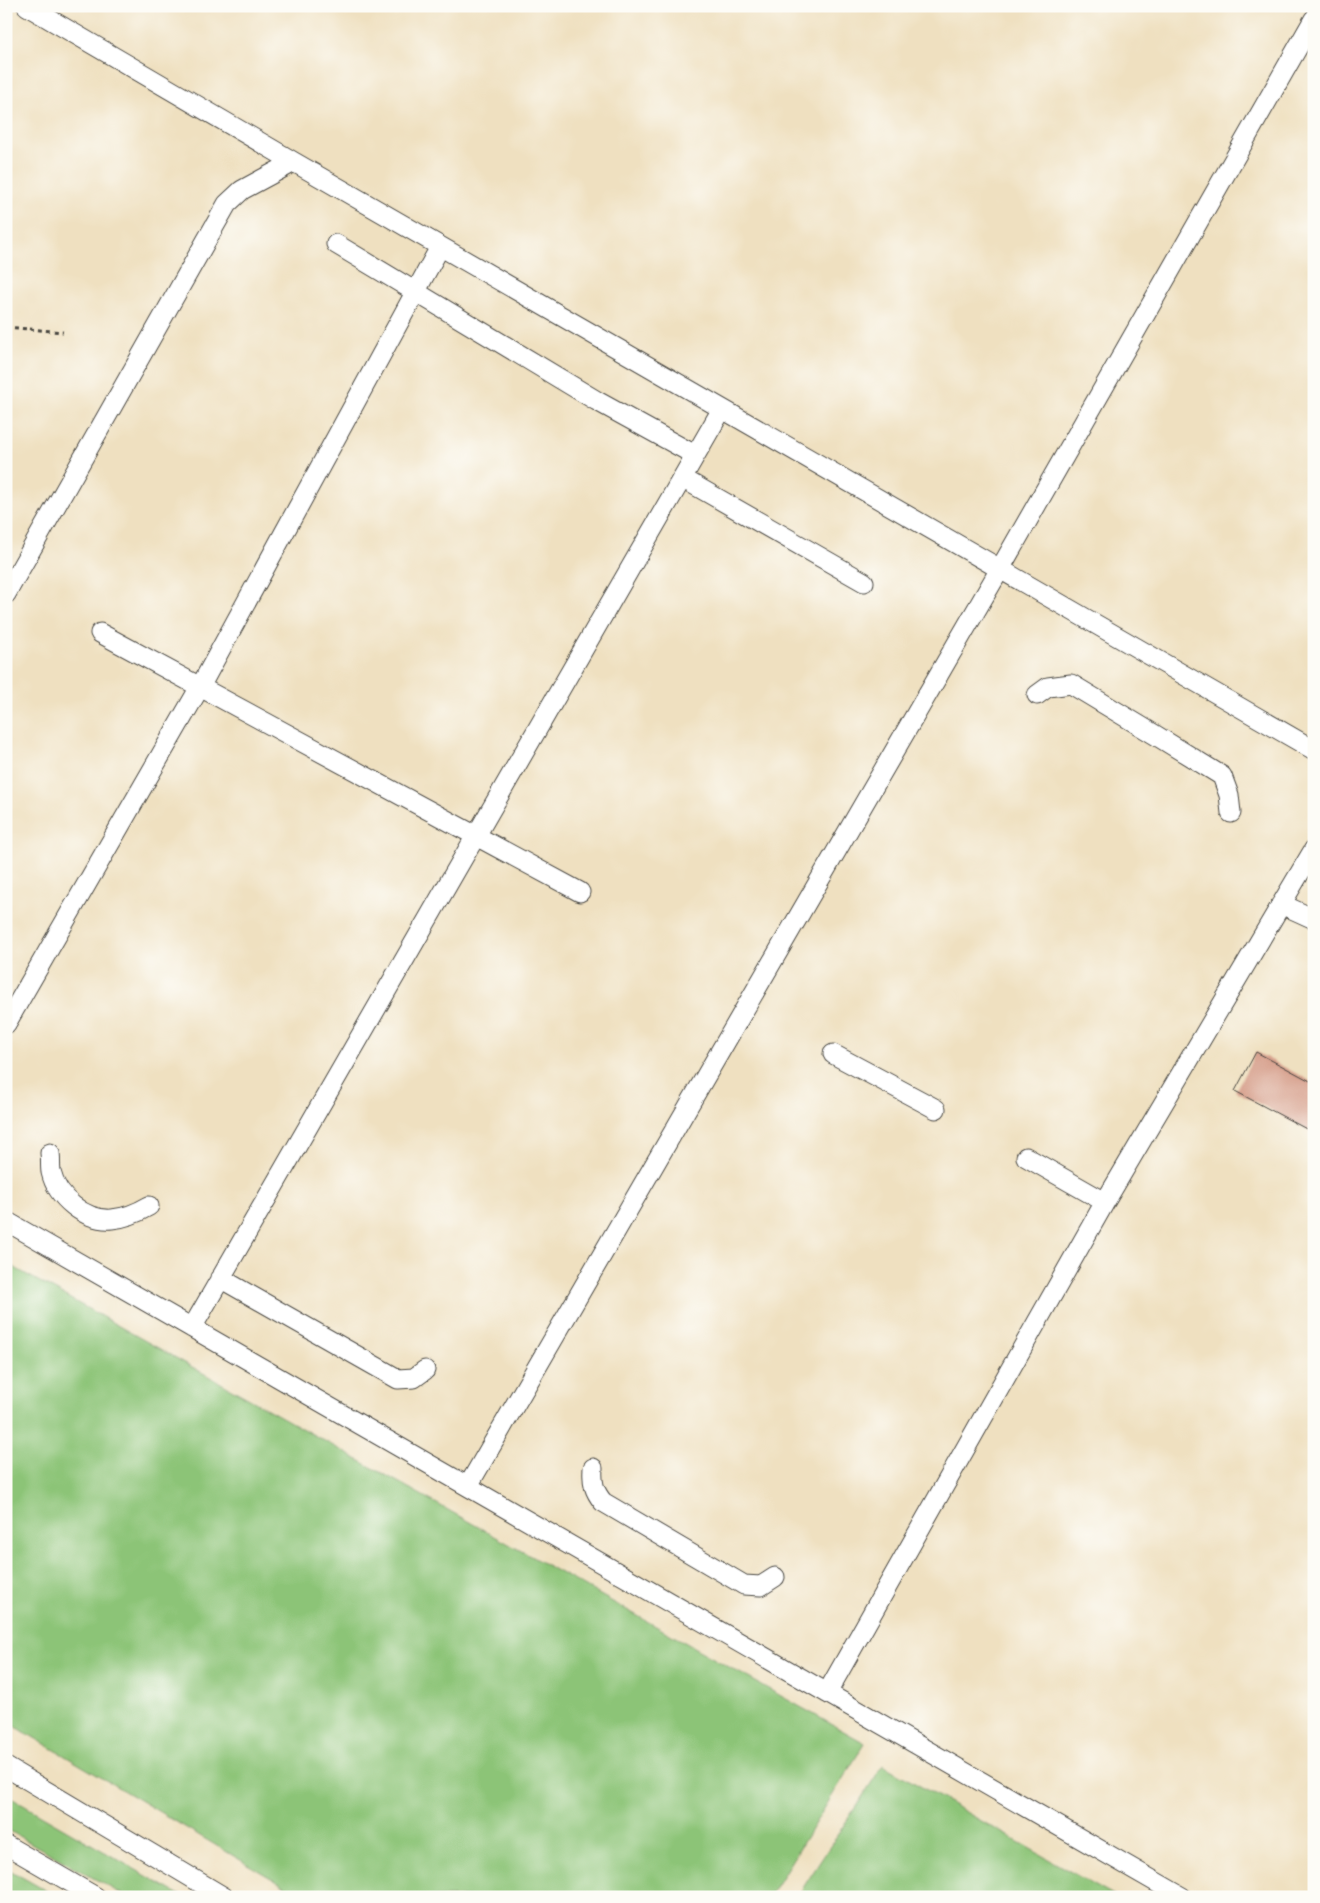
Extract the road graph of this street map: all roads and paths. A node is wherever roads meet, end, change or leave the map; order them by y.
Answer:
1 (27, 6) edge
2 (1314, 19) edge
3 (294, 162) junction
4 (336, 244) dead end
5 (440, 247) junction
6 (415, 294) junction
7 (6, 327) edge
8 (64, 332) dead end
9 (722, 409) junction
10 (695, 455) junction
11 (682, 478) junction
12 (1000, 569) junction
13 (864, 582) dead end
14 (6, 594) edge
15 (100, 633) dead end
16 (200, 688) junction
17 (1037, 695) dead end
18 (1314, 750) edge
19 (1231, 813) dead end
20 (476, 835) junction
21 (1314, 849) edge
22 (580, 892) dead end
23 (1281, 904) junction
24 (1314, 919) edge
25 (6, 1024) edge
26 (833, 1054) dead end
27 (936, 1109) dead end
28 (50, 1152) dead end
29 (1026, 1157) dead end
30 (1105, 1202) junction
31 (149, 1206) dead end
32 (6, 1221) edge
33 (220, 1278) junction
34 (192, 1328) junction
35 (425, 1370) dead end
36 (593, 1468) dead end
37 (468, 1486) junction
38 (775, 1577) dead end
39 (827, 1693) junction
40 (6, 1768) edge
41 (6, 1844) edge
42 (96, 1897) edge
43 (224, 1897) edge
44 (1182, 1897) edge

1 - 3 lane
2 - 12 lane
3 - 5 lane
3 - 14 lane
4 - 6 lane
5 - 6 lane
5 - 9 lane
6 - 10 lane
6 - 16 lane
7 - 8 path
9 - 10 lane
9 - 12 lane
10 - 11 lane
11 - 13 lane
11 - 20 lane
12 - 18 lane
12 - 37 lane
15 - 16 lane
16 - 20 lane
16 - 25 lane
17 - 19 lane
20 - 22 lane
20 - 33 lane
21 - 23 lane
23 - 24 lane
23 - 30 lane
26 - 27 lane
28 - 31 lane
29 - 30 lane
30 - 39 lane
32 - 34 lane
33 - 34 lane
33 - 35 lane
34 - 37 lane
36 - 38 lane
37 - 39 lane
39 - 44 lane
40 - 43 lane
41 - 42 lane

